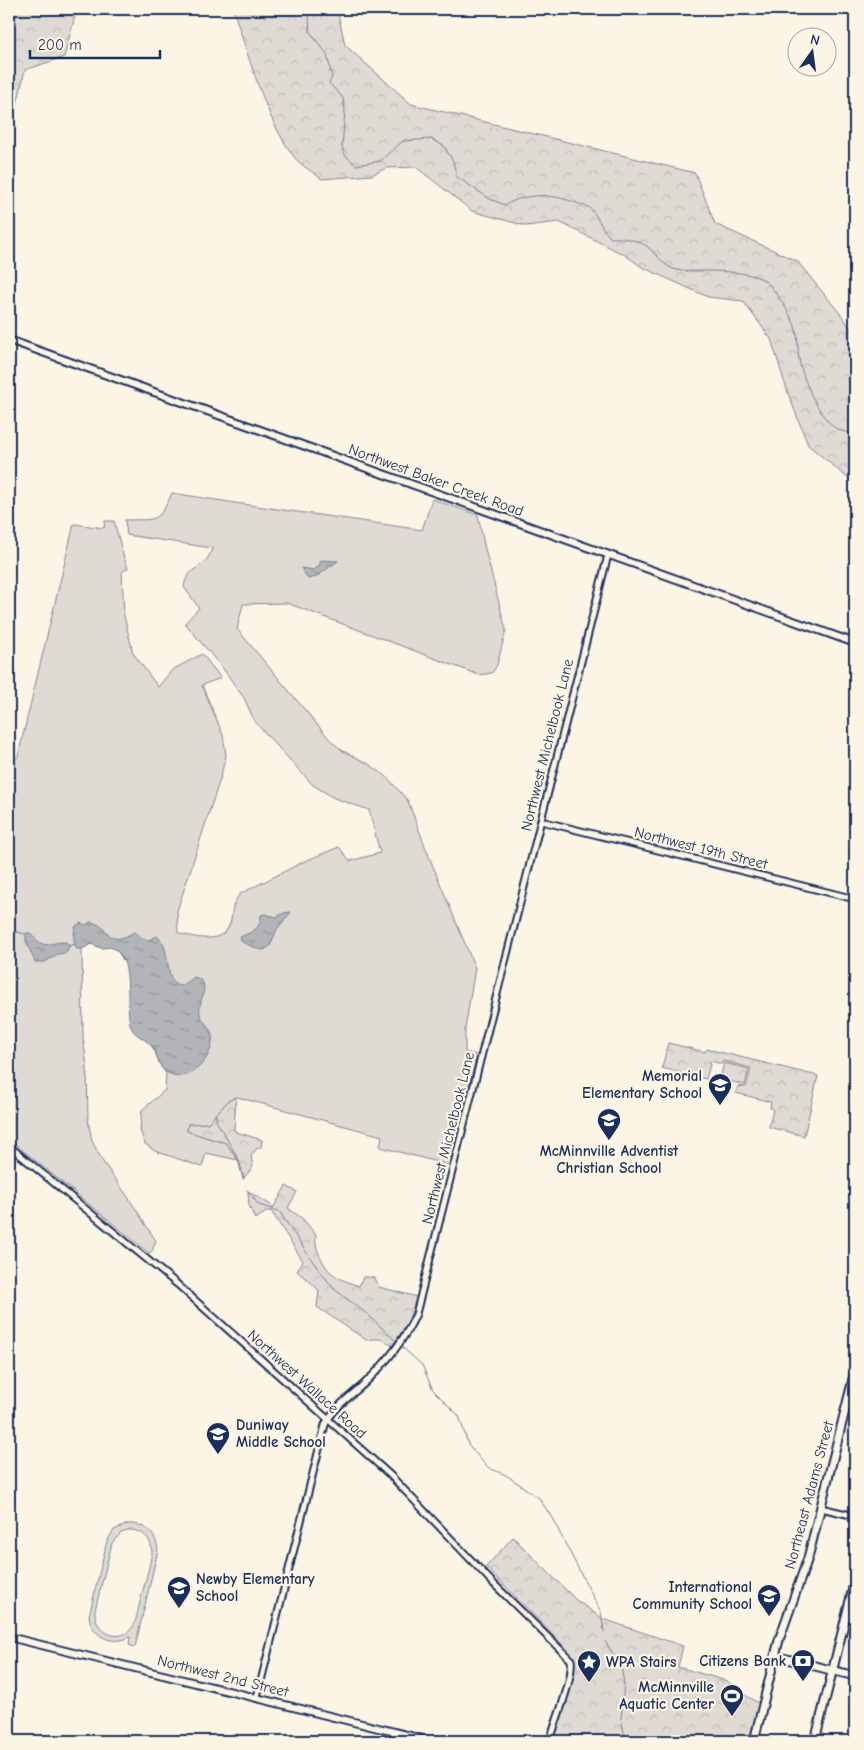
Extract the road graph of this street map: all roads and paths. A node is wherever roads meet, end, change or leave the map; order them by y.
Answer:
1 (9, 340) edge
2 (608, 555) junction
3 (855, 643) edge
4 (541, 820) junction
5 (855, 899) edge
6 (9, 1146) edge
7 (855, 1371) edge
8 (328, 1419) junction
9 (821, 1508) junction
10 (855, 1516) edge
11 (855, 1580) edge
12 (9, 1637) edge
13 (775, 1656) junction
14 (833, 1670) junction
15 (855, 1676) edge
16 (257, 1697) junction
17 (431, 1741) edge
18 (550, 1741) edge
19 (754, 1741) edge
20 (815, 1741) edge

1 - 2 main road, Northwest Baker Creek Road
2 - 3 main road, Northwest Baker Creek Road
2 - 4 street, Northwest Michelbook Lane
4 - 5 street, Northwest 19th Street
4 - 8 street, Northwest Michelbook Lane
6 - 8 street, Northwest Wallace Road
7 - 9 main road, Northeast Adams Street
8 - 16 street, Northwest Michelbook Lane
8 - 18 street, Northwest Wallace Road
9 - 10 street
9 - 13 main road, Northeast Adams Street
11 - 14 main road
12 - 16 main road, Northwest 2nd Street
13 - 14 main road
13 - 19 main road, Northeast Adams Street
14 - 15 main road
14 - 20 main road
16 - 17 main road, Northwest 2nd Street

